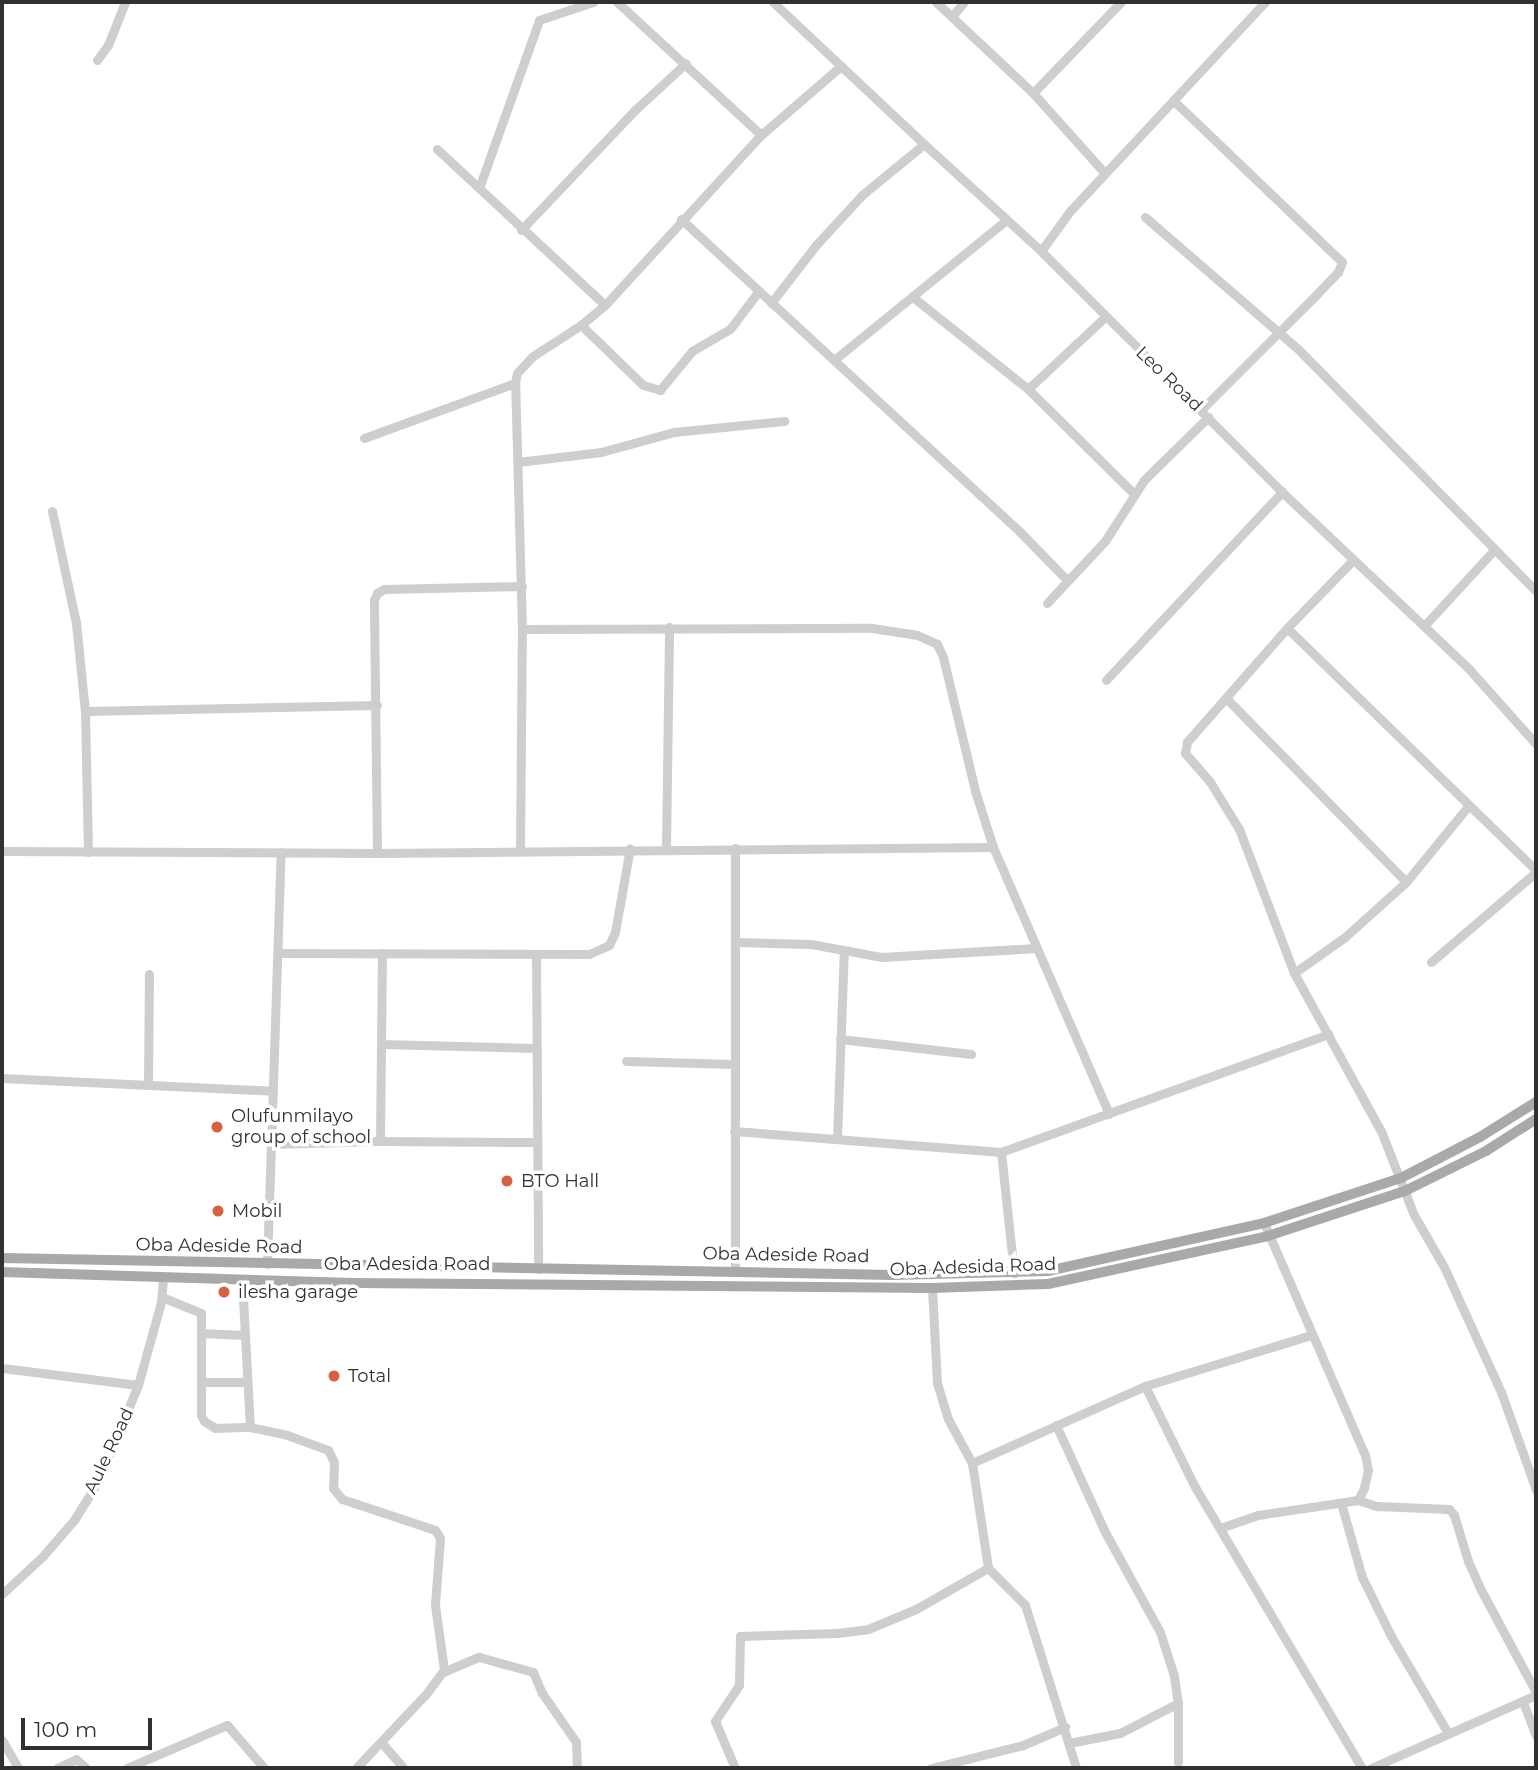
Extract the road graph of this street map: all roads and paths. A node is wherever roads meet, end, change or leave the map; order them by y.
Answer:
1 (125, 2) edge
2 (593, 2) edge
3 (617, 2) edge
4 (773, 2) edge
5 (936, 2) edge
6 (964, 2) edge
7 (1121, 2) edge
8 (1265, 2) edge
9 (952, 16) junction
10 (97, 60) dead end
11 (686, 63) junction
12 (841, 66) junction
13 (1032, 93) junction
14 (1173, 100) junction
15 (761, 135) junction
16 (924, 144) junction
17 (437, 149) dead end
18 (1104, 172) junction
19 (479, 188) junction
20 (1145, 217) dead end
21 (681, 219) junction
22 (1006, 220) junction
23 (521, 230) junction
24 (1041, 251) junction
25 (758, 292) junction
26 (914, 298) junction
27 (771, 303) junction
28 (605, 305) junction
29 (1105, 317) junction
30 (582, 325) junction
31 (1278, 331) junction
32 (834, 360) junction
33 (515, 383) junction
34 (1028, 389) junction
35 (1205, 413) junction
36 (784, 421) dead end
37 (364, 438) dead end
38 (518, 462) junction
39 (1282, 492) junction
40 (1133, 494) junction
41 (52, 511) dead end
42 (1494, 550) junction
43 (1353, 560) junction
44 (1067, 580) junction
45 (522, 586) junction
46 (1536, 592) edge
47 (1047, 603) dead end
48 (1424, 626) junction
49 (668, 627) junction
50 (1287, 628) junction
51 (522, 629) junction
52 (1106, 680) dead end
53 (1226, 698) junction
54 (377, 705) junction
55 (85, 710) junction
56 (1536, 744) edge
57 (1469, 805) junction
58 (993, 847) junction
59 (630, 848) junction
60 (666, 848) junction
61 (736, 848) junction
62 (520, 849) junction
63 (2, 850) edge
64 (88, 852) junction
65 (281, 852) junction
66 (377, 853) junction
67 (1536, 871) edge
68 (1406, 882) junction
69 (734, 942) junction
70 (1037, 947) junction
71 (844, 951) junction
72 (278, 953) junction
73 (382, 953) junction
74 (536, 954) junction
75 (1431, 962) dead end
76 (1294, 973) junction
77 (149, 974) dead end
78 (1328, 1034) junction
79 (840, 1039) junction
80 (382, 1044) junction
81 (537, 1048) junction
82 (971, 1054) dead end
83 (626, 1061) dead end
84 (734, 1064) junction
85 (2, 1079) edge
86 (148, 1085) junction
87 (273, 1091) junction
88 (1536, 1102) edge
89 (1109, 1114) junction
90 (1536, 1119) edge
91 (734, 1131) junction
92 (837, 1138) junction
93 (380, 1141) junction
94 (536, 1142) junction
95 (272, 1144) junction
96 (1001, 1152) junction
97 (1401, 1178) junction
98 (1405, 1191) junction
99 (1264, 1223) junction
100 (1268, 1236) junction
101 (2, 1258) edge
102 (267, 1264) junction
103 (505, 1268) junction
104 (538, 1269) junction
105 (2, 1272) edge
106 (735, 1272) junction
107 (761, 1272) junction
108 (1014, 1273) junction
109 (163, 1279) junction
110 (242, 1280) junction
111 (505, 1282) junction
112 (760, 1285) junction
113 (932, 1289) junction
114 (162, 1297) junction
115 (201, 1333) junction
116 (244, 1335) junction
117 (1311, 1335) junction
118 (2, 1368) edge
119 (201, 1382) junction
120 (246, 1382) junction
121 (138, 1385) junction
122 (1145, 1386) junction
123 (1056, 1425) junction
124 (250, 1427) junction
125 (972, 1463) junction
126 (1536, 1490) edge
127 (1357, 1500) junction
128 (1341, 1503) junction
129 (1220, 1528) junction
130 (988, 1568) junction
131 (2, 1594) edge
132 (443, 1672) junction
133 (1536, 1694) edge
134 (1523, 1702) junction
135 (1178, 1703) junction
136 (1065, 1727) junction
137 (1448, 1733) junction
138 (1536, 1736) edge
139 (2, 1740) edge
140 (381, 1742) junction
141 (1069, 1743) junction
142 (1178, 1762) dead end
143 (18, 1768) edge
144 (57, 1768) edge
145 (86, 1768) edge
146 (127, 1768) edge
147 (264, 1768) edge
148 (356, 1768) edge
149 (404, 1768) edge
150 (577, 1768) edge
151 (735, 1768) edge
152 (931, 1768) edge
153 (1076, 1768) edge
154 (1363, 1768) edge
155 (1371, 1768) edge

1 - 10 street
2 - 19 street
3 - 11 street
4 - 12 street, Leo Road
5 - 9 street
6 - 9 street
7 - 13 street
8 - 14 street
9 - 13 street
11 - 15 street
11 - 23 street
12 - 15 street
12 - 16 street, Leo Road
13 - 18 street
14 - 18 street
14 - 31 street
15 - 21 street
16 - 22 street, Leo Road
16 - 27 street
17 - 19 street
18 - 24 street
19 - 23 street
20 - 31 street
21 - 25 street
21 - 28 street
22 - 24 street, Leo Road
22 - 26 street
23 - 28 street
24 - 29 street, Leo Road
25 - 27 street
25 - 30 street
26 - 32 street
26 - 34 street
27 - 32 street
28 - 30 street
29 - 34 street
29 - 35 street, Leo Road
30 - 33 street
31 - 35 street
31 - 42 street
32 - 44 street
33 - 37 street
33 - 38 street
34 - 40 street
35 - 39 street, Leo Road
35 - 40 street
36 - 38 street
38 - 45 street
39 - 43 street, Leo Road
39 - 52 street
40 - 44 street
41 - 55 street
42 - 46 street
42 - 48 street
43 - 48 street, Leo Road
43 - 50 street
44 - 47 street
45 - 51 street
45 - 54 street
48 - 56 street, Leo Road
49 - 51 street
49 - 58 street
49 - 60 street
50 - 53 street
50 - 57 street
51 - 62 street
53 - 68 street
53 - 76 street
54 - 55 street
54 - 66 street
55 - 64 street
57 - 67 street
57 - 68 street
58 - 61 street
58 - 70 street
59 - 60 street
59 - 62 street
59 - 74 street
60 - 61 street
61 - 69 street
62 - 66 street
63 - 64 street
64 - 65 street
65 - 66 street
65 - 72 street
67 - 75 street
68 - 76 street
69 - 71 street
69 - 84 street
70 - 71 street
70 - 89 street
71 - 79 street
72 - 73 street
72 - 87 street
73 - 74 street
73 - 80 street
74 - 81 street
76 - 78 street
77 - 86 street
78 - 89 street
78 - 97 street
79 - 82 street
79 - 92 street
80 - 81 street
80 - 93 street
81 - 94 street
83 - 84 street
84 - 91 street
85 - 86 street
86 - 87 street
87 - 95 street
88 - 97 main road, Oba Adeside Road
89 - 96 street
90 - 98 main road, Oba Adesida Road
91 - 92 street
91 - 106 street
92 - 96 street
93 - 94 street
93 - 95 street
94 - 104 street
95 - 102 street
96 - 108 street
97 - 98 street
97 - 99 main road, Oba Adeside Road
98 - 100 main road, Oba Adesida Road
98 - 126 street
99 - 100 street
99 - 108 main road, Oba Adeside Road
100 - 113 main road, Oba Adesida Road
100 - 117 street
101 - 102 main road, Oba Adeside Road
102 - 103 main road, Oba Adeside Road
103 - 104 main road, Oba Adeside Road
103 - 111 main road
104 - 106 main road, Oba Adeside Road
105 - 109 main road, Oba Adesida Road
106 - 107 main road, Oba Adeside Road
107 - 108 main road, Oba Adeside Road
107 - 112 main road
109 - 110 main road, Oba Adesida Road
109 - 114 street, Aule Road
110 - 111 main road, Oba Adesida Road
110 - 116 street
111 - 112 main road, Oba Adesida Road
112 - 113 main road, Oba Adesida Road
113 - 125 street
114 - 115 street
114 - 121 street, Aule Road
115 - 116 street
115 - 119 street
116 - 120 street
117 - 122 street
117 - 127 street
118 - 121 street
119 - 120 street
119 - 124 street
120 - 124 street
121 - 131 street, Aule Road
122 - 123 street
122 - 129 street
123 - 125 street
123 - 135 street
124 - 132 street
125 - 130 street
127 - 128 street
127 - 133 street
128 - 129 street
128 - 137 street
129 - 154 street
130 - 136 street
130 - 151 street
132 - 140 street
132 - 150 street
133 - 134 street
134 - 137 street
134 - 138 street
135 - 141 street
135 - 142 street
136 - 141 street
136 - 152 street
137 - 155 street
139 - 143 street
140 - 148 street
140 - 149 street
141 - 153 street
144 - 145 street
146 - 147 street

